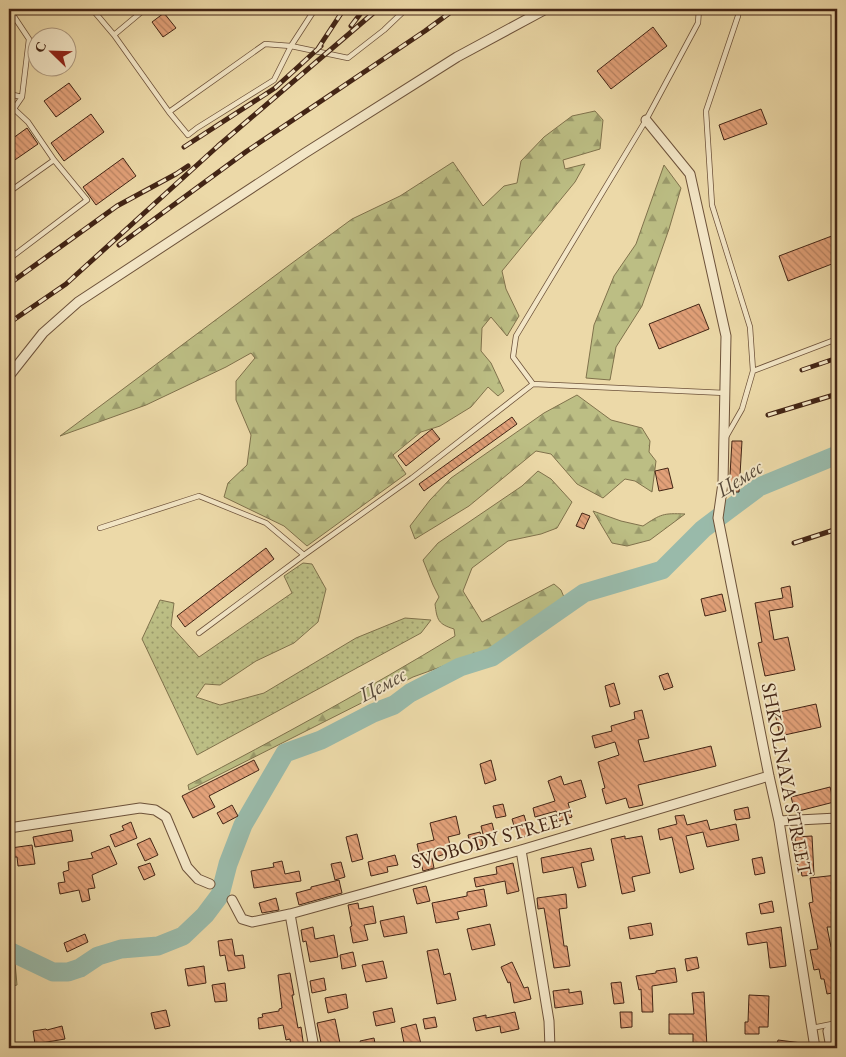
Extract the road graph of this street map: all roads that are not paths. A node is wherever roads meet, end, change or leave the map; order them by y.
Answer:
1 (9, 9) edge
2 (92, 9) edge
3 (145, 9) edge
4 (315, 9) edge
5 (406, 9) edge
6 (546, 9) edge
7 (699, 9) edge
8 (739, 9) edge
9 (114, 35) junction
10 (291, 46) junction
11 (9, 94) edge
12 (22, 97) junction
13 (14, 109) junction
14 (169, 112) junction
15 (9, 116) edge
16 (646, 120) junction
17 (54, 160) junction
18 (9, 192) edge
19 (9, 259) edge
20 (9, 268) edge
21 (9, 279) edge
22 (837, 339) edge
23 (753, 371) junction
24 (9, 376) edge
25 (533, 384) junction
26 (725, 393) junction
27 (724, 440) junction
28 (100, 528) dead end
29 (304, 555) junction
30 (199, 633) dead end
31 (769, 776) junction
32 (837, 818) edge
33 (779, 821) junction
34 (9, 828) edge
35 (521, 850) junction
36 (210, 884) dead end
37 (232, 900) dead end
38 (290, 914) junction
39 (837, 1023) edge
40 (837, 1027) edge
41 (812, 1028) junction
42 (314, 1048) edge
43 (550, 1048) edge
44 (815, 1048) edge
45 (830, 1048) edge

1 - 12 lane
2 - 9 lane
3 - 9 lane
4 - 10 lane
5 - 10 lane
6 - 24 street
7 - 16 lane
8 - 23 lane
9 - 14 lane
10 - 14 lane
10 - 14 lane
11 - 12 lane
12 - 13 lane
13 - 15 lane
13 - 17 lane
16 - 25 lane
16 - 26 street, SHKOLNAYA STREET
17 - 18 lane
17 - 19 lane
20 - 21 lane
22 - 23 lane
23 - 27 lane
25 - 26 lane
25 - 29 lane
26 - 27 street, SHKOLNAYA STREET
27 - 31 street, SHKOLNAYA STREET
28 - 29 lane
29 - 30 lane
31 - 33 street, SHKOLNAYA STREET
31 - 35 street, SVOBODY STREET
32 - 33 street
33 - 41 street, SHKOLNAYA STREET
34 - 36 street
35 - 38 street, SVOBODY STREET
35 - 43 street
37 - 38 street, SVOBODY STREET
38 - 42 street
39 - 41 lane
40 - 45 street
41 - 44 street, SHKOLNAYA STREET

